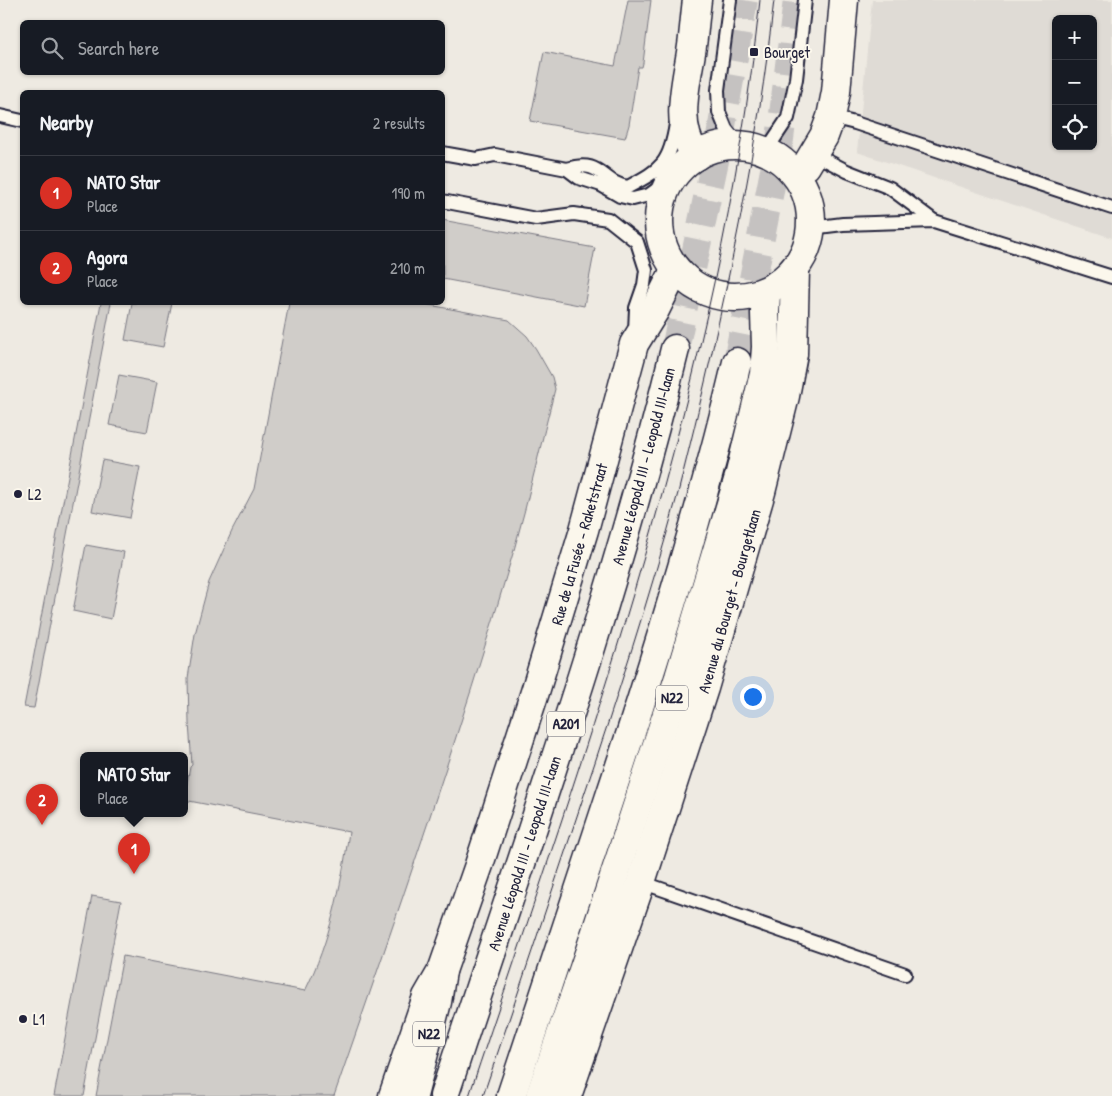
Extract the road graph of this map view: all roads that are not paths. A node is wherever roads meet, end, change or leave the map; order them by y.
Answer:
1 (697, 0) edge
2 (730, 0) edge
3 (805, 0) edge
4 (844, 0) edge
5 (683, 100) junction
6 (0, 116) edge
7 (831, 117) junction
8 (20, 121) edge
9 (739, 145) junction
10 (766, 151) junction
11 (445, 154) edge
12 (814, 154) junction
13 (696, 156) junction
14 (567, 169) junction
15 (795, 173) junction
16 (671, 179) junction
17 (445, 202) edge
18 (1112, 208) edge
19 (934, 221) junction
20 (812, 228) junction
21 (795, 269) junction
22 (675, 270) junction
23 (1112, 277) edge
24 (766, 292) junction
25 (634, 344) junction
26 (675, 349) tunnel mouth
27 (737, 362) tunnel mouth
28 (641, 882) junction
29 (442, 970) junction
30 (905, 974) dead end
31 (393, 1096) edge
32 (414, 1096) edge
33 (444, 1096) edge
34 (511, 1096) edge
35 (540, 1096) edge
36 (567, 1096) edge

1 - 5 main road
2 - 9 lane
3 - 10 lane
4 - 7 main road
5 - 13 main road
5 - 14 lane
6 - 8 lane
7 - 12 main road
7 - 18 lane
9 - 10 main road
9 - 13 main road
10 - 15 main road
11 - 14 lane
12 - 15 main road
12 - 19 lane
13 - 16 main road
14 - 16 lane
15 - 20 main road
16 - 22 main road
17 - 25 lane
19 - 20 lane
19 - 23 lane
20 - 21 main road
21 - 24 main road
21 - 28 main road, Avenue du Bourget - Bourgetlaan
22 - 24 main road
22 - 25 main road, Rue de la Fusée - Raketstraat
24 - 35 main road, N22
25 - 29 main road, Rue de la Fusée - Raketstraat
26 - 33 main road, Avenue Léopold III - Leopold III-laan / A201
27 - 34 main road
28 - 30 lane
28 - 36 main road, Avenue du Bourget - Bourgetlaan
29 - 31 main road, Rue de la Fusée - Raketstraat
29 - 32 main road, N22

